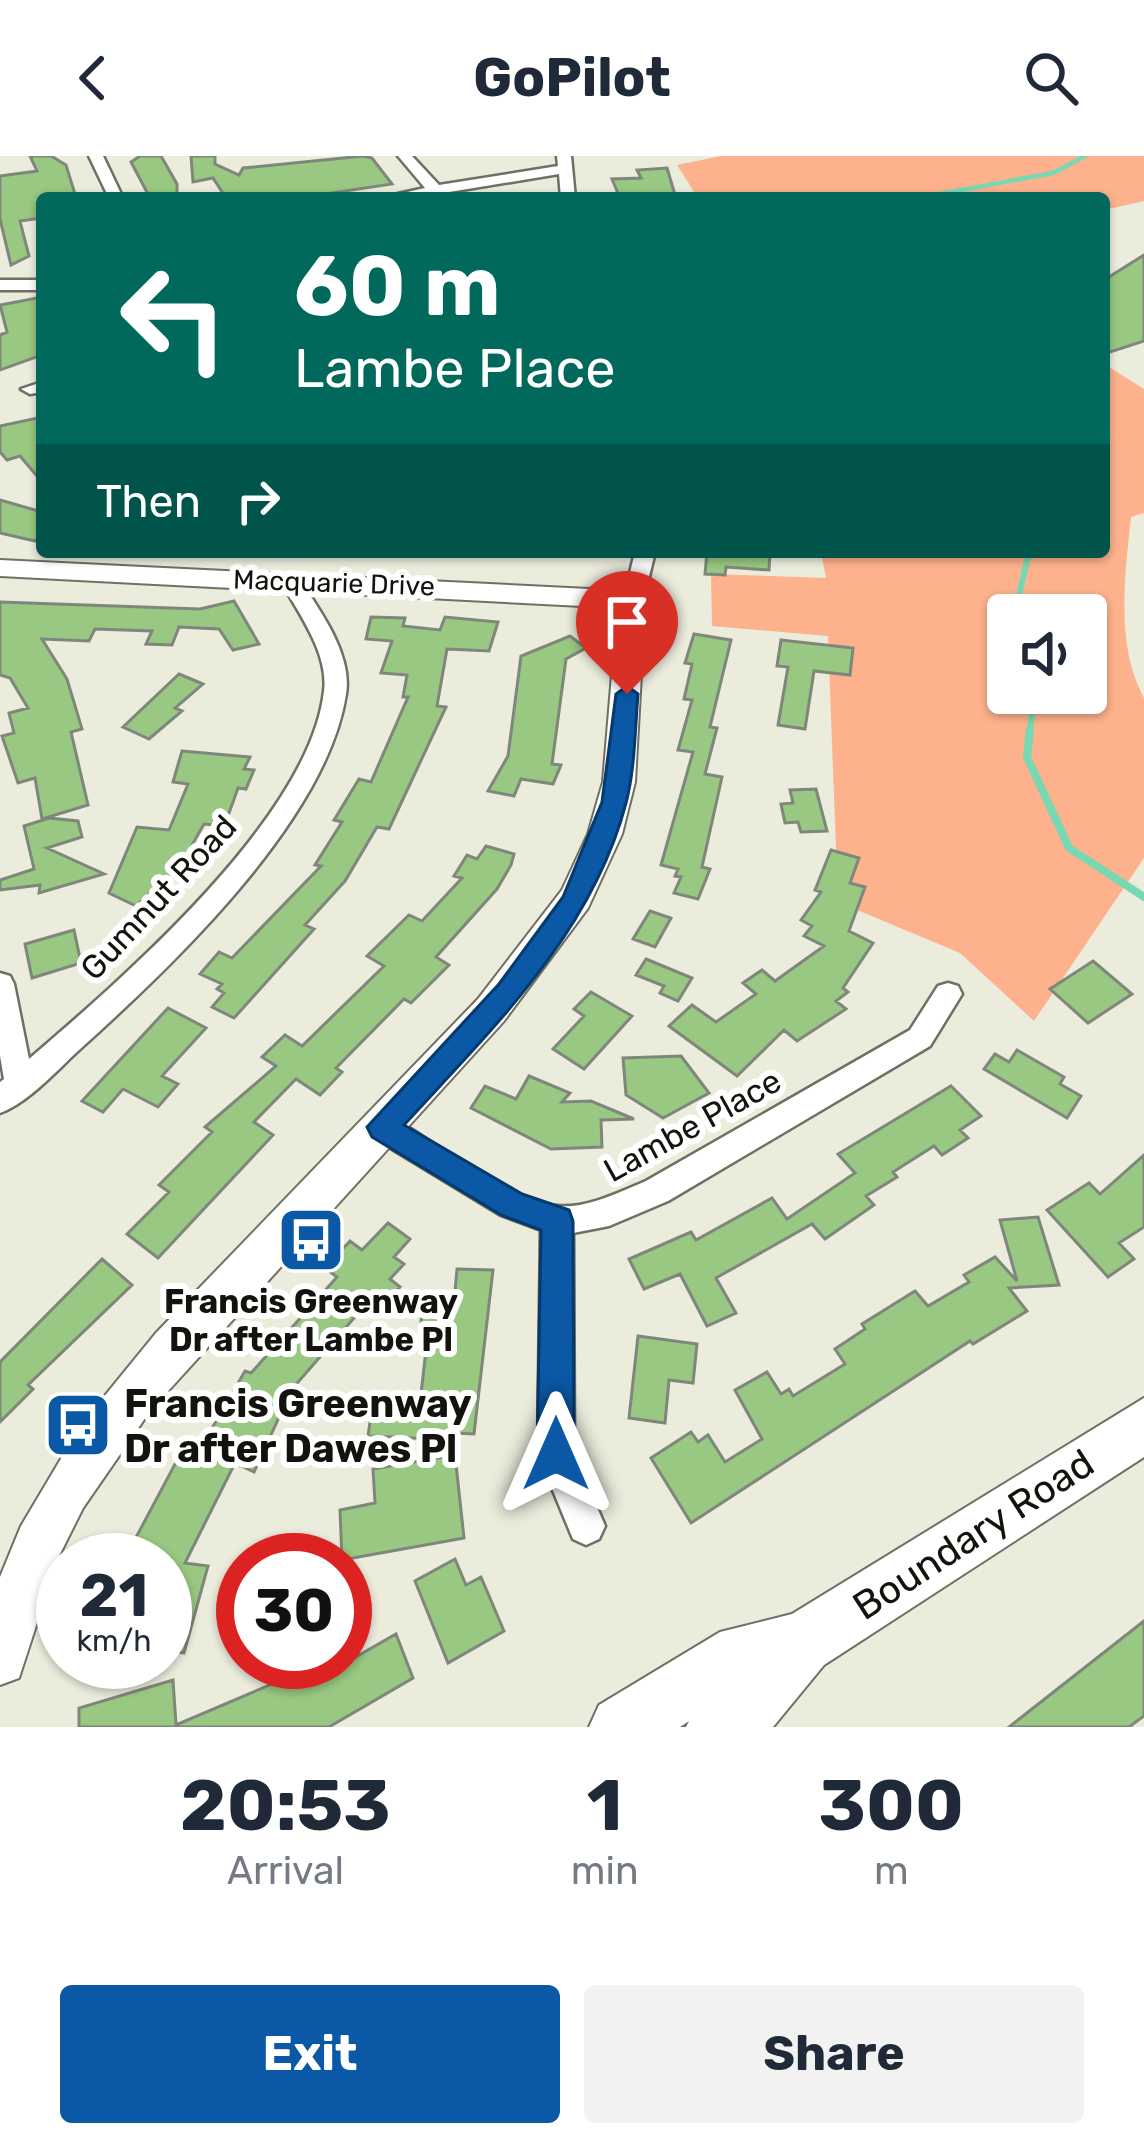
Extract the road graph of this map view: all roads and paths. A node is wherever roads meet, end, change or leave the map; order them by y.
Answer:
1 (97, 156) edge
2 (405, 156) edge
3 (565, 162) edge
4 (435, 190) junction
5 (113, 192) edge
6 (423, 192) edge
7 (568, 192) edge
8 (36, 285) edge
9 (0, 286) edge
10 (643, 558) edge
11 (0, 568) edge
12 (291, 581) junction
13 (621, 602) junction
14 (0, 984) edge
15 (948, 994) dead end
16 (10, 1092) edge
17 (382, 1127) junction
18 (557, 1221) junction
19 (1144, 1425) edge
20 (586, 1526) dead end
21 (2, 1640) edge
22 (802, 1643) junction
23 (621, 1727) edge
24 (718, 1727) edge

1 - 5 street
2 - 4 street
3 - 4 street
3 - 7 street
4 - 6 street
8 - 9 street
10 - 13 street
11 - 12 main road, Macquarie Drive
12 - 13 main road, Macquarie Drive
12 - 16 street, Gumnut Road
13 - 17 main road
14 - 16 street
15 - 18 street, Lambe Place
17 - 18 street
17 - 21 main road
18 - 20 street
19 - 22 main road, Boundary Road
22 - 23 main road, Boundary Road
22 - 24 main road, Boundary Road

